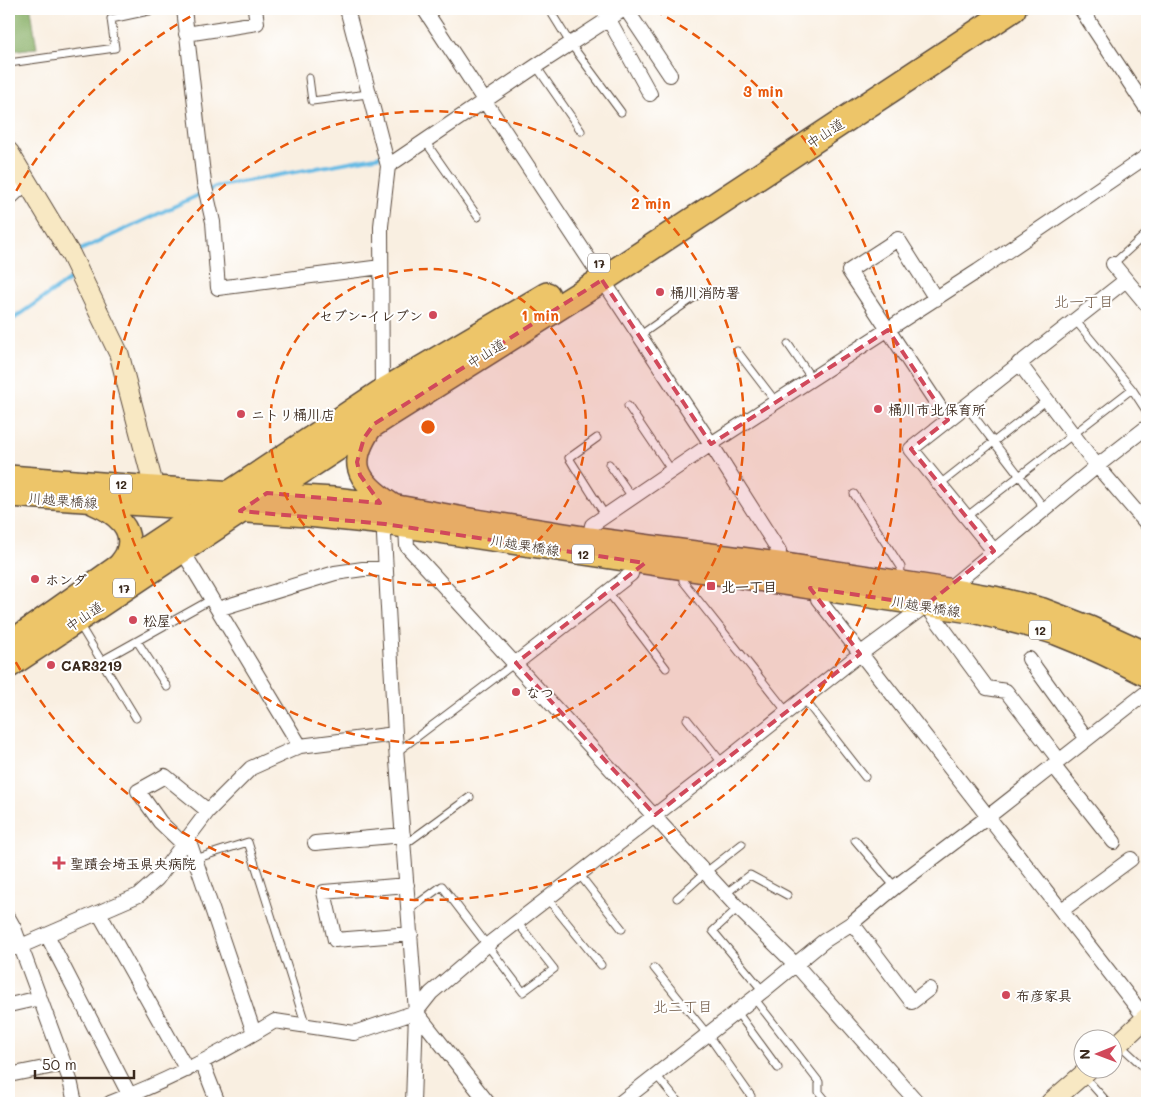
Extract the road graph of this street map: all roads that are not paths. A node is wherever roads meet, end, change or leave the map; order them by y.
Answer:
1 (158, 9) edge
2 (184, 9) edge
3 (256, 9) edge
4 (347, 9) edge
5 (424, 9) edge
6 (549, 9) edge
7 (625, 9) edge
8 (985, 9) edge
9 (1013, 9) edge
10 (1081, 9) edge
11 (606, 13) edge
12 (186, 34) junction
13 (570, 43) junction
14 (9, 63) edge
15 (536, 66) junction
16 (670, 75) dead end
17 (308, 78) dead end
18 (368, 94) junction
19 (650, 94) dead end
20 (484, 101) junction
21 (1147, 109) edge
22 (621, 112) dead end
23 (581, 131) dead end
24 (425, 141) junction
25 (9, 152) edge
26 (1147, 156) edge
27 (388, 166) junction
28 (26, 183) junction
29 (9, 199) edge
30 (478, 217) dead end
31 (1147, 233) edge
32 (1113, 264) joint
33 (382, 267) junction
34 (598, 274) junction
35 (1126, 280) junction
36 (699, 294) dead end
37 (936, 298) junction
38 (1146, 300) edge
39 (1075, 320) junction
40 (888, 330) junction
41 (639, 336) junction
42 (788, 344) dead end
43 (737, 351) dead end
44 (1020, 363) junction
45 (812, 379) junction
46 (1132, 390) junction
47 (1047, 400) junction
48 (776, 402) junction
49 (628, 406) dead end
50 (966, 406) junction
51 (381, 411) junction
52 (1147, 412) edge
53 (948, 420) junction
54 (1147, 427) edge
55 (1073, 434) junction
56 (597, 438) dead end
57 (994, 443) junction
58 (712, 444) junction
59 (609, 464) dead end
60 (1097, 466) junction
61 (672, 471) junction
62 (9, 476) edge
63 (1019, 476) junction
64 (940, 484) junction
65 (154, 487) junction
66 (267, 493) junction
67 (854, 494) dead end
68 (9, 496) edge
69 (632, 497) junction
70 (88, 501) junction
71 (237, 501) junction
72 (207, 509) junction
73 (1044, 509) junction
74 (605, 516) junction
75 (966, 517) junction
76 (394, 518) junction
77 (1147, 524) edge
78 (590, 538) junction
79 (182, 550) junction
80 (994, 551) junction
81 (633, 561) junction
82 (778, 563) junction
83 (386, 569) junction
84 (683, 569) junction
85 (115, 570) junction
86 (900, 582) junction
87 (948, 589) junction
88 (819, 590) junction
89 (608, 592) junction
90 (215, 604) junction
91 (926, 606) junction
92 (77, 620) junction
93 (137, 641) junction
94 (9, 644) edge
95 (1147, 653) edge
96 (860, 654) junction
97 (1029, 659) dead end
98 (101, 661) junction
99 (516, 663) junction
100 (9, 666) edge
101 (666, 668) dead end
102 (1147, 676) edge
103 (167, 687) dead end
104 (1147, 692) edge
105 (804, 699) junction
106 (787, 712) junction
107 (136, 718) dead end
108 (687, 719) dead end
109 (395, 734) junction
110 (1087, 739) junction
111 (300, 746) junction
112 (396, 752) junction
113 (1056, 763) junction
114 (722, 764) junction
115 (865, 777) dead end
116 (470, 797) dead end
117 (208, 811) junction
118 (655, 815) junction
119 (989, 816) junction
120 (404, 840) junction
121 (855, 840) dead end
122 (186, 841) junction
123 (1114, 842) dead end
124 (315, 844) dead end
125 (742, 844) dead end
126 (195, 859) junction
127 (1131, 859) dead end
128 (706, 872) junction
129 (579, 874) junction
130 (407, 885) junction
131 (895, 887) junction
132 (726, 894) junction
133 (788, 895) dead end
134 (547, 898) junction
135 (677, 898) dead end
136 (738, 908) junction
137 (409, 910) junction
138 (1062, 910) junction
139 (99, 912) junction
140 (9, 919) edge
141 (517, 922) junction
142 (852, 924) junction
143 (622, 929) dead end
144 (411, 934) junction
145 (47, 935) junction
146 (486, 946) junction
147 (15, 948) edge
148 (601, 965) dead end
149 (796, 965) junction
150 (654, 968) dead end
151 (929, 989) dead end
152 (759, 994) junction
153 (40, 998) junction
154 (9, 1005) edge
155 (416, 1012) junction
156 (737, 1012) junction
157 (1147, 1018) edge
158 (306, 1026) junction
159 (254, 1033) junction
160 (708, 1035) junction
161 (1124, 1038) edge
162 (1124, 1051) edge
163 (202, 1062) junction
164 (64, 1064) junction
165 (778, 1068) dead end
166 (187, 1070) junction
167 (1147, 1070) edge
168 (9, 1075) edge
169 (656, 1075) junction
170 (1076, 1080) edge
171 (1091, 1080) edge
172 (130, 1096) junction
173 (751, 1096) dead end
174 (214, 1102) edge
175 (75, 1103) edge
176 (110, 1103) edge
177 (413, 1103) edge
178 (488, 1103) edge
179 (620, 1103) edge
180 (679, 1103) edge
181 (828, 1103) edge
182 (918, 1103) edge
183 (1050, 1103) edge
184 (1108, 1103) edge

1 - 14 lane
2 - 12 street
3 - 12 street
4 - 18 street
5 - 20 street
6 - 13 lane
7 - 11 street
7 - 16 street
8 - 34 highway, 中山道 / 17
9 - 34 highway, 中山道 / 17
10 - 21 street
11 - 13 street
11 - 19 street
12 - 33 street
13 - 15 street
13 - 22 lane
15 - 20 street
15 - 23 lane
17 - 18 lane
18 - 27 street
20 - 24 street
20 - 34 street
24 - 27 street
24 - 30 lane
25 - 28 street
26 - 37 street
27 - 33 street
28 - 29 street
28 - 65 street
31 - 32 lane
32 - 35 street
33 - 51 street
34 - 41 street
34 - 51 highway, 中山道 / 17
35 - 38 street
35 - 39 street
36 - 41 lane
37 - 40 street
37 - 40 street
39 - 44 street
39 - 46 lane
40 - 45 street
40 - 53 street
41 - 58 street
42 - 45 lane
43 - 48 lane
44 - 47 street
44 - 50 street
45 - 48 street
46 - 52 lane
46 - 55 lane
47 - 55 street
47 - 57 lane
48 - 58 street
49 - 61 lane
50 - 53 street
50 - 57 lane
51 - 66 highway, 中山道 / 17
51 - 71 highway, 中山道 / 17
51 - 76 main road
53 - 64 street
54 - 60 street
55 - 60 street
55 - 63 lane
56 - 74 lane
57 - 63 lane
57 - 64 lane
58 - 61 street
58 - 82 street
59 - 69 lane
60 - 73 street
60 - 77 street
61 - 69 street
62 - 65 main road, 川越栗橋線 / 12
63 - 73 lane
63 - 75 lane
64 - 75 street
65 - 71 main road, 川越栗橋線 / 12
66 - 71 highway, 中山道 / 17
66 - 76 main road, 川越栗橋線 / 12
67 - 86 lane
68 - 70 main road, 川越栗橋線 / 12
69 - 74 street
70 - 72 main road, 川越栗橋線 / 12
70 - 85 main road
71 - 72 highway, 中山道 / 17
71 - 76 main road, 川越栗橋線 / 12
71 - 79 highway, 中山道 / 17
72 - 85 highway, 中山道 / 17
73 - 80 street
74 - 78 street
75 - 80 street
76 - 78 main road, 川越栗橋線 / 12
76 - 81 main road, 川越栗橋線 / 12
76 - 83 street
76 - 99 street
78 - 82 main road, 川越栗橋線 / 12
79 - 90 street
79 - 92 highway, 中山道 / 17
80 - 87 street
81 - 84 main road, 川越栗橋線 / 12
81 - 89 street
82 - 86 main road, 川越栗橋線 / 12
83 - 90 street
83 - 109 street
84 - 88 main road, 川越栗橋線 / 12
84 - 106 lane
85 - 94 highway, 中山道 / 17
86 - 87 main road, 川越栗橋線 / 12
87 - 91 street
87 - 95 main road, 川越栗橋線 / 12
88 - 91 main road, 川越栗橋線 / 12
88 - 96 street
89 - 99 street
89 - 101 lane
90 - 93 lane
90 - 111 street
91 - 96 street
91 - 102 main road, 川越栗橋線 / 12
91 - 113 street
92 - 98 lane
92 - 100 highway, 中山道 / 17
93 - 98 lane
93 - 103 lane
96 - 105 street
96 - 119 street
97 - 110 street
98 - 107 lane
99 - 112 lane
99 - 118 street
104 - 110 street
105 - 106 street
105 - 115 lane
106 - 114 street
108 - 114 lane
109 - 111 street
109 - 112 street
110 - 113 street
111 - 117 street
112 - 120 street
113 - 119 street
113 - 123 street
114 - 118 street
116 - 120 lane
117 - 122 street
117 - 122 street
118 - 128 street
118 - 129 street
119 - 131 street
119 - 138 street
120 - 124 street
120 - 130 street
121 - 131 lane
122 - 126 street
122 - 139 street
125 - 128 lane
126 - 158 lane
126 - 159 street
127 - 138 street
128 - 132 street
128 - 135 lane
129 - 134 street
129 - 143 lane
130 - 137 street
130 - 144 street
131 - 142 street
132 - 133 lane
132 - 136 street
134 - 141 street
134 - 148 lane
136 - 149 street
136 - 152 lane
137 - 144 street
137 - 146 lane
138 - 157 street
139 - 145 street
139 - 166 street
140 - 147 street
141 - 146 street
141 - 146 lane
142 - 149 street
142 - 151 street
144 - 155 street
145 - 147 street
145 - 172 street
146 - 155 street
147 - 153 street
149 - 152 street
149 - 182 street
150 - 160 lane
152 - 156 street
152 - 181 lane
153 - 154 street
153 - 164 street
155 - 158 street
155 - 177 street
155 - 178 street
156 - 160 street
156 - 165 lane
157 - 161 street
158 - 159 street
159 - 163 street
160 - 169 street
160 - 173 lane
162 - 167 lane
163 - 166 street
163 - 174 street
164 - 168 street
164 - 175 street
166 - 172 street
169 - 179 street
169 - 180 lane
170 - 183 street
171 - 184 lane
172 - 176 street

